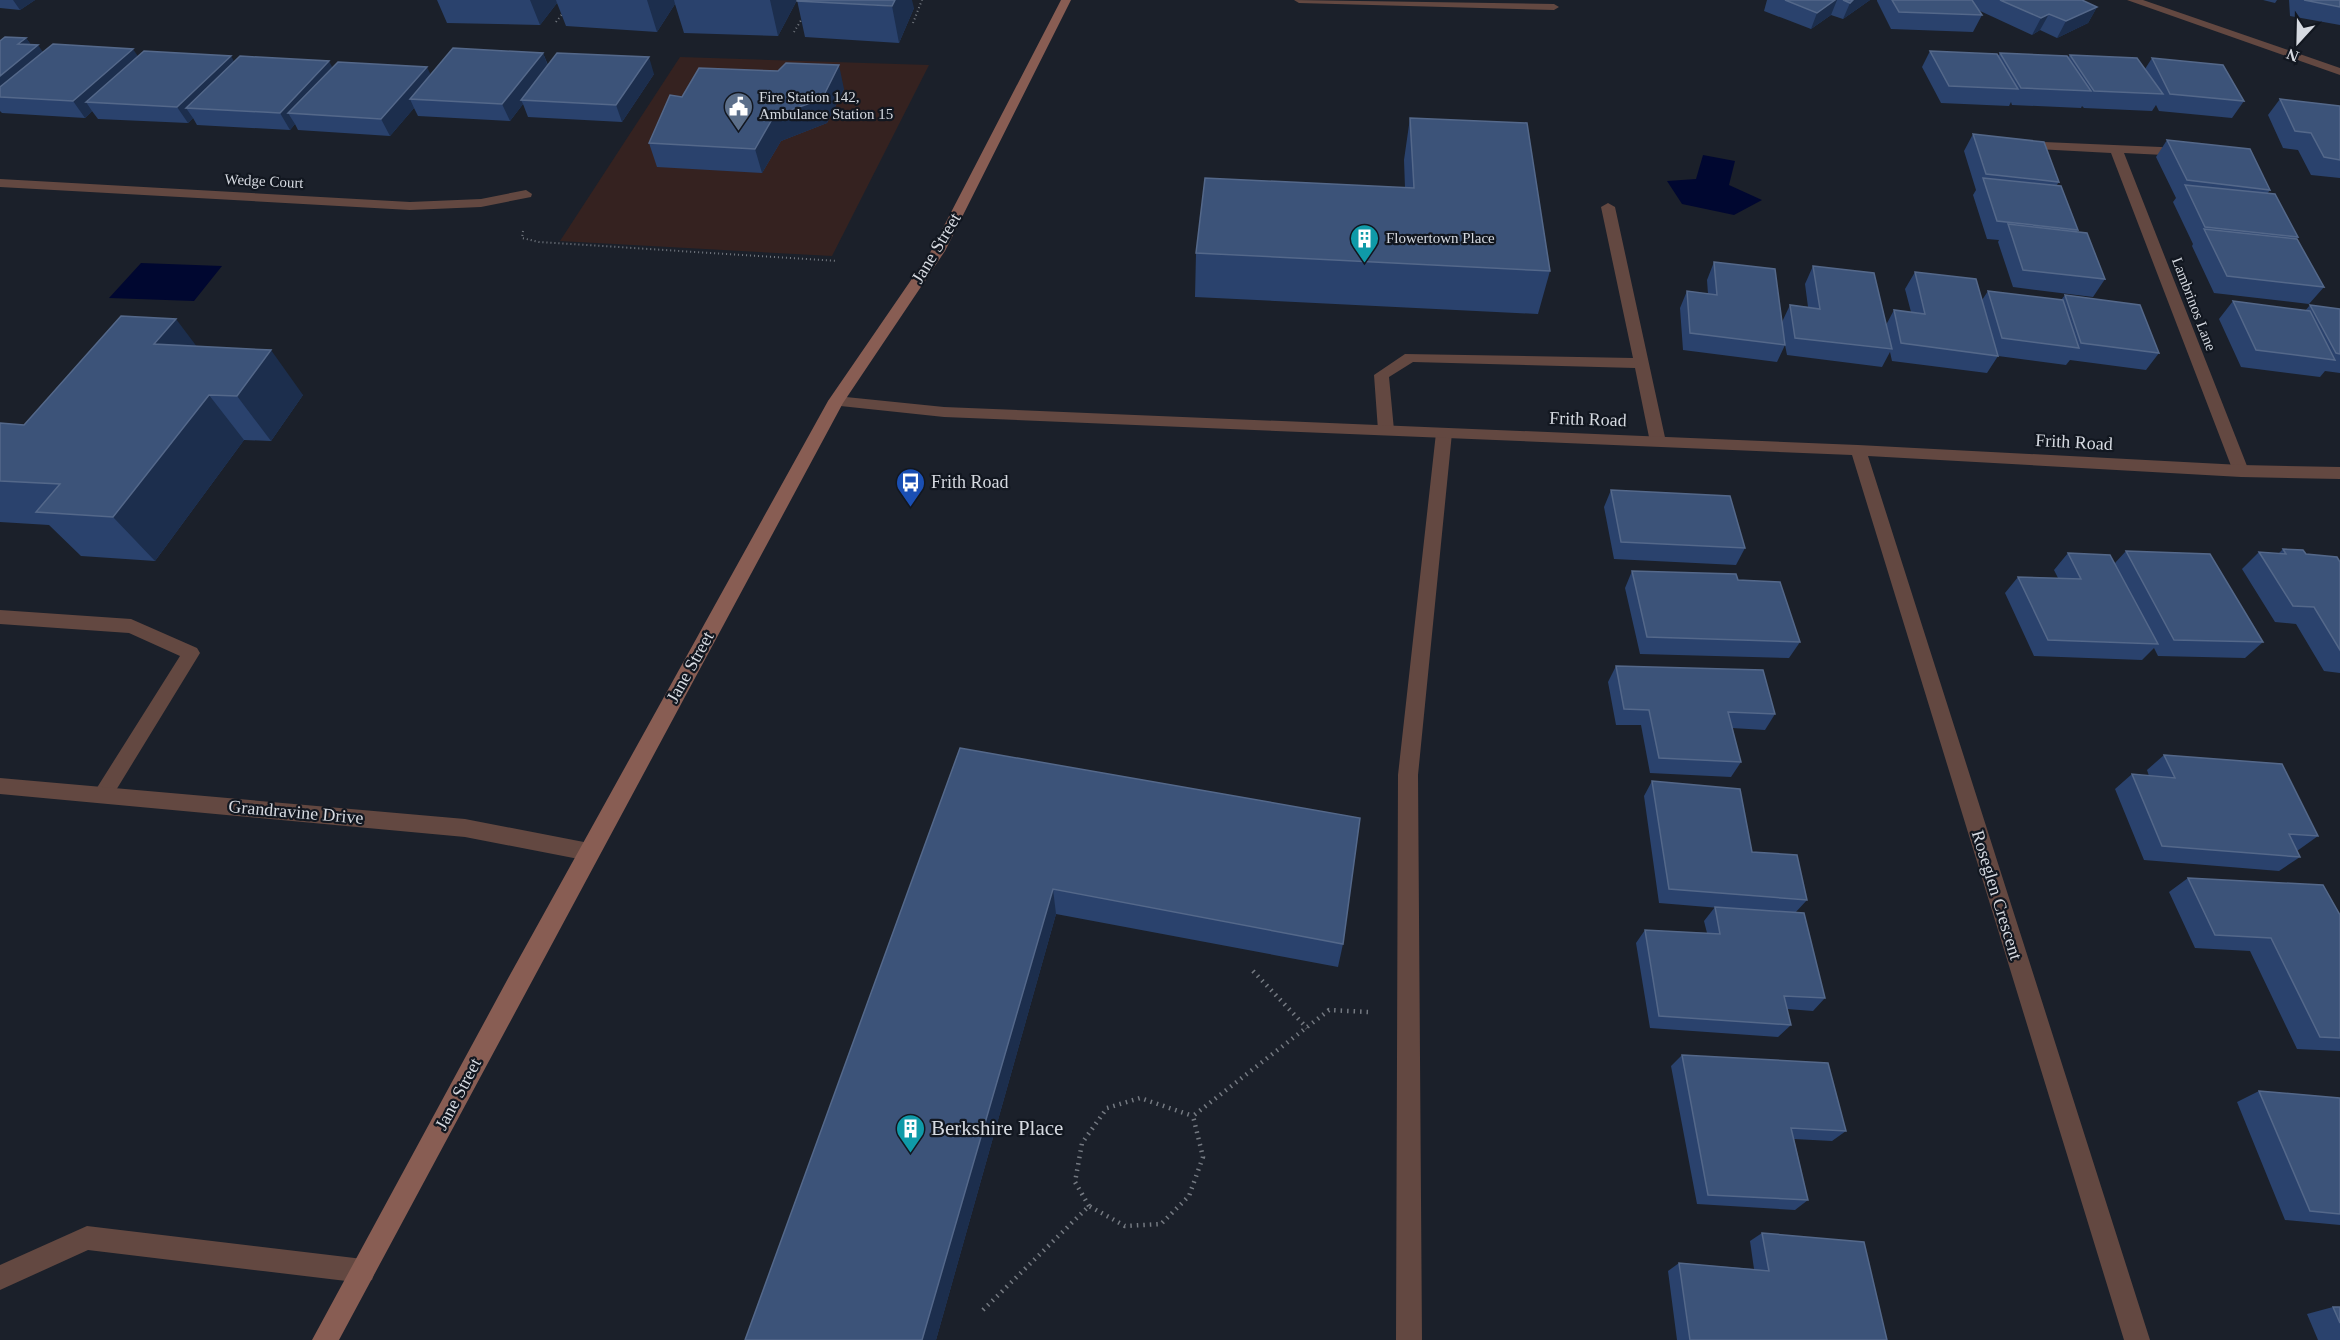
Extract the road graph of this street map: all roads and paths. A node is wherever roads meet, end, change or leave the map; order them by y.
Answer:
1 (922, 0) edge
2 (1066, 0) edge
3 (1299, 0) edge
4 (2132, 0) edge
5 (568, 7) dead end
6 (1554, 7) dead end
7 (804, 16) dead end
8 (556, 22) dead end
9 (913, 23) dead end
10 (794, 32) dead end
11 (2340, 72) edge
12 (2006, 144) edge
13 (2116, 149) junction
14 (2194, 152) edge
15 (0, 183) edge
16 (526, 194) joint
17 (1608, 207) dead end
18 (837, 261) dead end
19 (1641, 363) junction
20 (836, 401) junction
21 (1386, 430) junction
22 (1443, 432) junction
23 (1658, 442) junction
24 (1858, 450) junction
25 (2241, 471) junction
26 (2340, 473) edge
27 (0, 617) edge
28 (0, 786) edge
29 (103, 794) junction
30 (590, 852) junction
31 (1253, 971) edge
32 (1408, 1013) junction
33 (1307, 1028) junction
34 (1193, 1116) junction
35 (1089, 1206) junction
36 (363, 1271) junction
37 (0, 1278) edge
38 (983, 1310) dead end
39 (325, 1340) edge
40 (1409, 1340) edge
41 (2137, 1340) edge

1 - 9 path
2 - 20 main road, Jane Street
3 - 6 street
4 - 11 street
5 - 8 path
7 - 10 path
12 - 13 street
13 - 14 street
13 - 25 street, Lambrinos Lane
15 - 16 street, Wedge Court
16 - 18 path
17 - 19 street
19 - 21 street
19 - 23 street
20 - 21 street, Frith Road
20 - 30 main road, Jane Street
21 - 22 street, Frith Road
22 - 23 street, Frith Road
22 - 32 street
23 - 24 street, Frith Road
24 - 25 street, Frith Road
24 - 41 street, Roseglen Crescent
25 - 26 street, Frith Road
27 - 29 street
28 - 29 street, Grandravine Drive
29 - 30 street, Grandravine Drive
30 - 36 main road, Jane Street
31 - 33 path
32 - 33 path
32 - 40 street
33 - 34 path
34 - 35 path
34 - 35 path
35 - 38 path
36 - 37 street
36 - 39 main road, Jane Street

